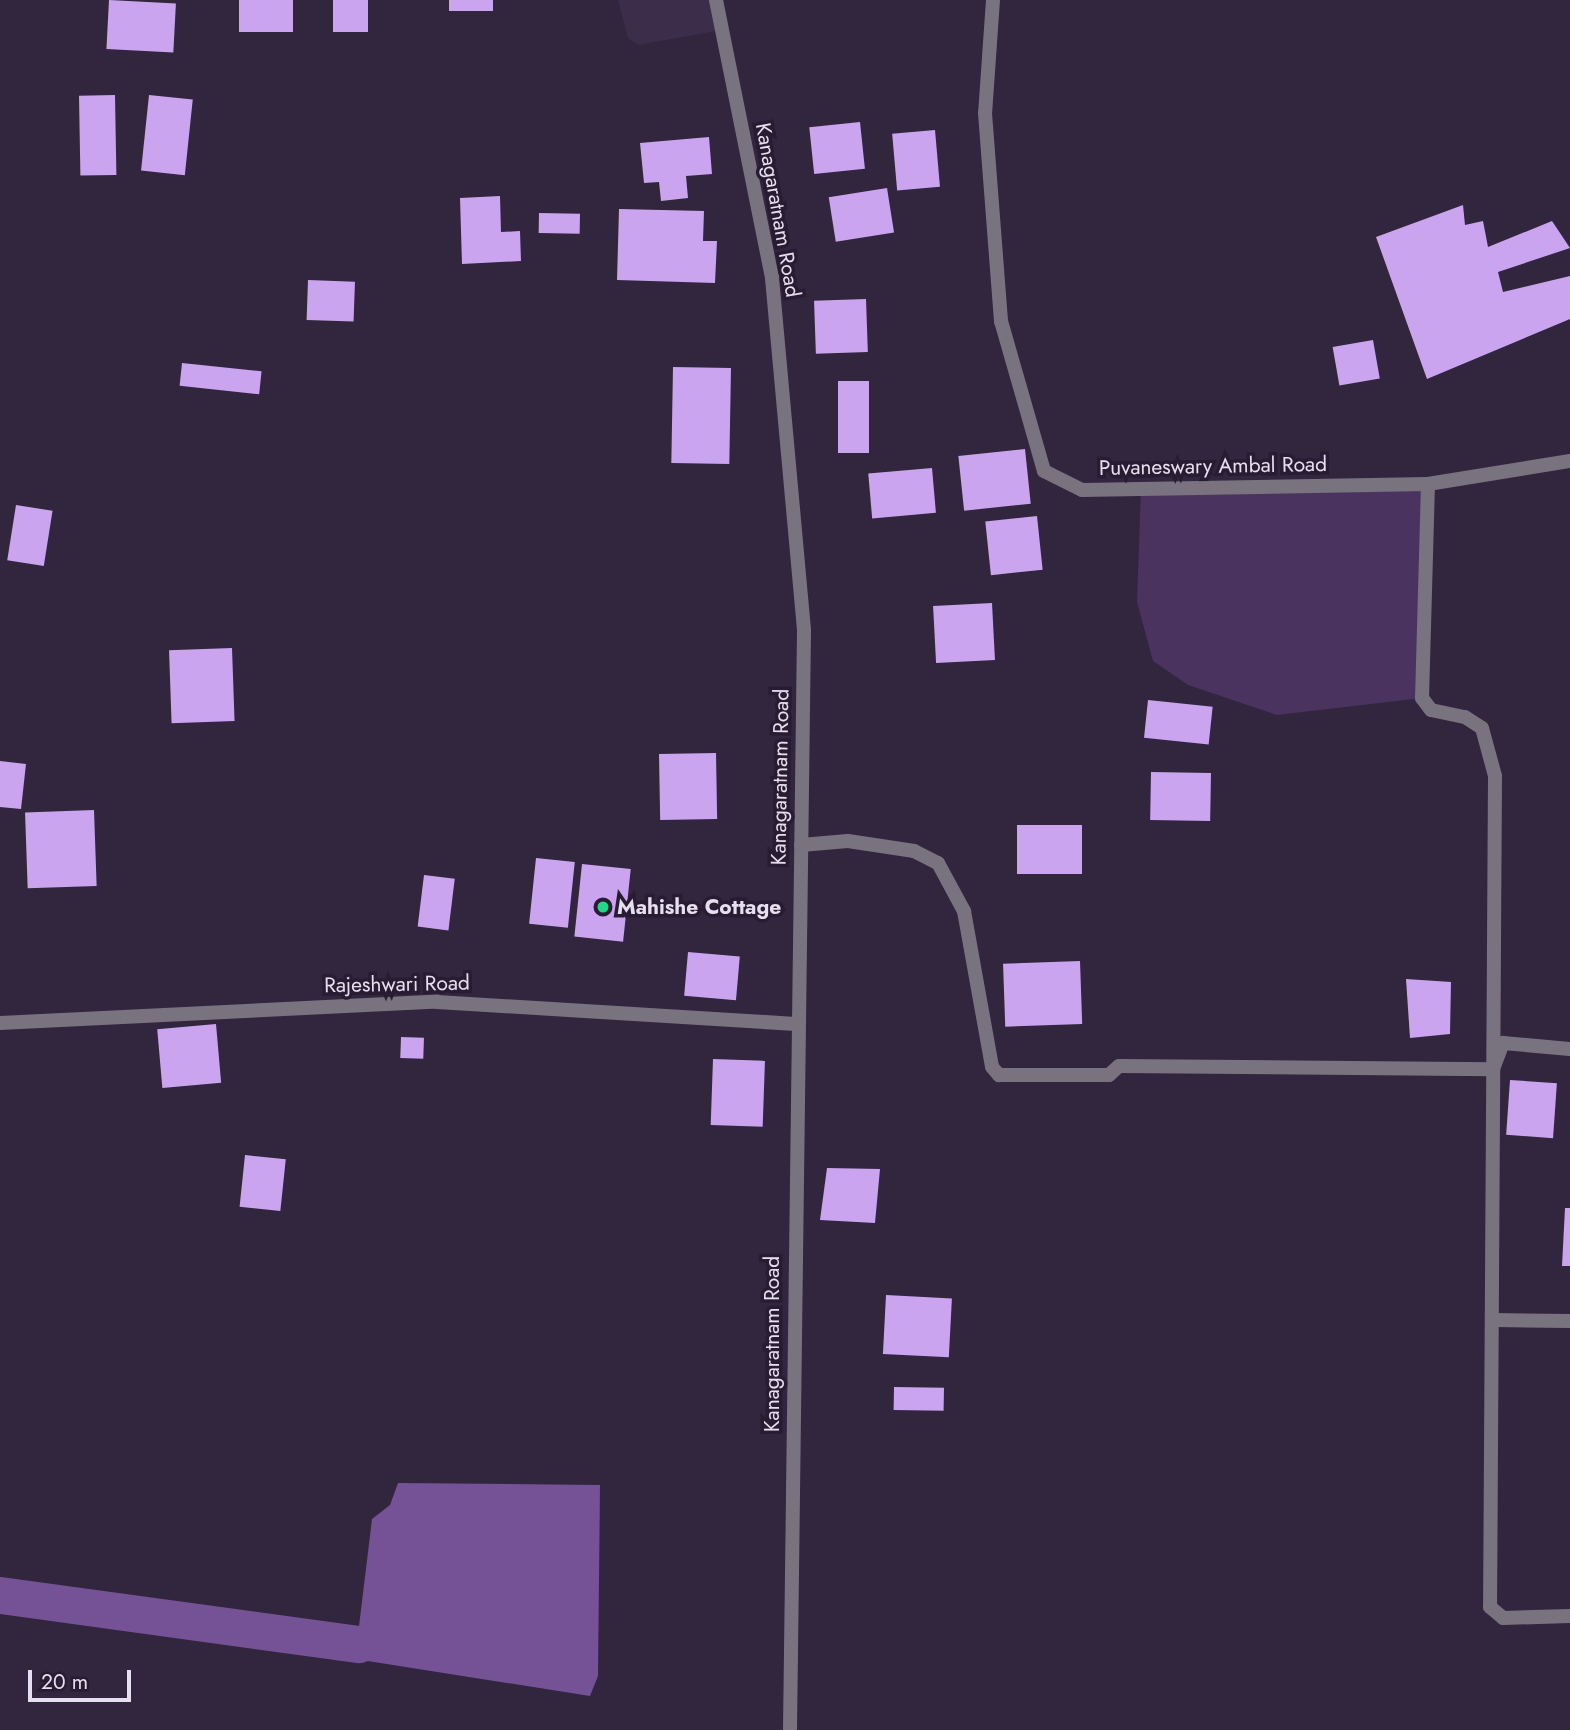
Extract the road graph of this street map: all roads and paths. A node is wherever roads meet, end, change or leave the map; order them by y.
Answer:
1 (716, 0) edge
2 (993, 0) edge
3 (1570, 461) edge
4 (1428, 484) junction
5 (801, 845) junction
6 (0, 1023) edge
7 (795, 1024) junction
8 (1570, 1049) edge
9 (1493, 1069) junction
10 (1495, 1320) junction
11 (1570, 1321) edge
12 (1570, 1616) edge
13 (790, 1730) edge

1 - 5 street, Kanagaratnam Road
2 - 4 street, Puvaneswary Ambal Road
3 - 4 street, Puvaneswary Ambal Road
4 - 9 street
5 - 7 street, Kanagaratnam Road
5 - 9 street
6 - 7 street, Rajeshwari Road
7 - 13 street, Kanagaratnam Road
8 - 9 street
9 - 10 street
10 - 11 street
10 - 12 street

